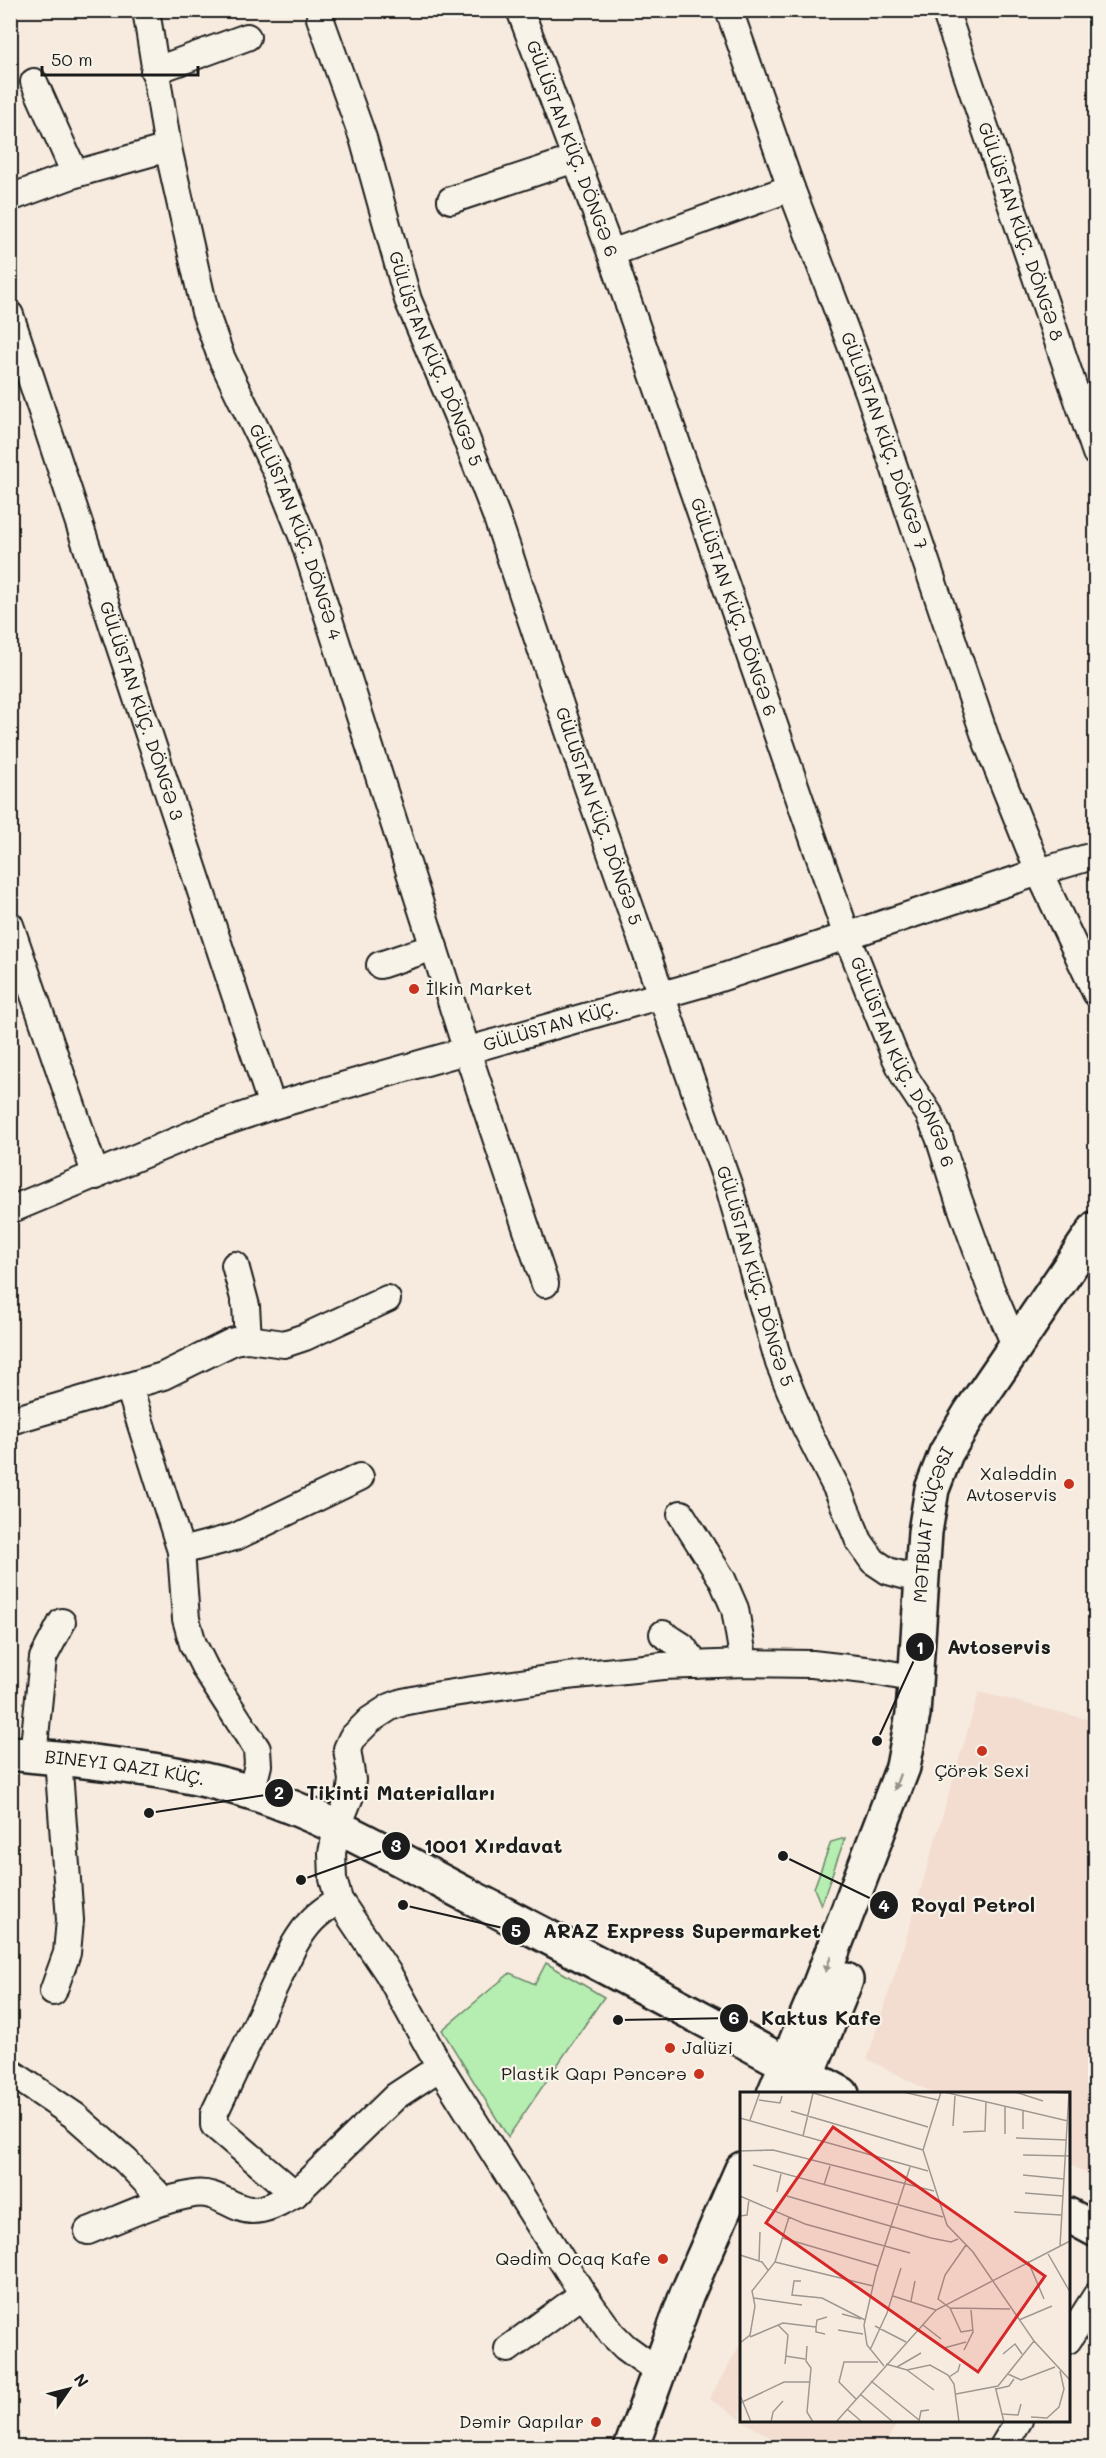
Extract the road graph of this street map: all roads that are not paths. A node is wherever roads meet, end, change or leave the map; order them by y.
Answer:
1 (146, 10) edge
2 (520, 10) edge
3 (729, 10) edge
4 (945, 10) edge
5 (320, 18) dead end
6 (247, 38) dead end
7 (154, 71) junction
8 (34, 82) dead end
9 (168, 148) junction
10 (575, 159) junction
11 (75, 174) junction
12 (791, 188) junction
13 (10, 198) edge
14 (452, 200) dead end
15 (610, 253) junction
16 (10, 315) edge
17 (1095, 453) edge
18 (1095, 855) edge
19 (1039, 872) junction
20 (10, 925) edge
21 (847, 936) junction
22 (434, 947) junction
23 (380, 965) dead end
24 (1095, 993) edge
25 (661, 995) junction
26 (467, 1051) junction
27 (272, 1106) junction
28 (96, 1176) junction
29 (10, 1210) edge
30 (1093, 1246) edge
31 (235, 1265) dead end
32 (545, 1284) dead end
33 (387, 1299) dead end
34 (248, 1340) junction
35 (1022, 1352) junction
36 (129, 1388) junction
37 (10, 1421) edge
38 (360, 1477) dead end
39 (681, 1514) dead end
40 (181, 1551) junction
41 (921, 1580) junction
42 (62, 1622) dead end
43 (663, 1634) dead end
44 (744, 1663) junction
45 (696, 1665) junction
46 (926, 1681) junction
47 (34, 1756) edge
48 (251, 1793) junction
49 (337, 1828) junction
50 (339, 1900) junction
51 (53, 1992) dead end
52 (440, 2067) junction
53 (10, 2072) edge
54 (798, 2078) edge
55 (777, 2092) edge
56 (836, 2092) edge
57 (740, 2171) edge
58 (296, 2194) junction
59 (164, 2201) junction
60 (740, 2210) edge
61 (1070, 2216) edge
62 (1095, 2230) edge
63 (88, 2231) dead end
64 (583, 2294) junction
65 (1095, 2296) edge
66 (1070, 2337) edge
67 (508, 2349) dead end
68 (658, 2371) junction
69 (1018, 2422) edge
70 (631, 2448) edge
71 (1002, 2448) edge

1 - 7 street, GÜLÜSTAN KÜÇ. DÖNGƏ 4
2 - 10 street, GÜLÜSTAN KÜÇ. DÖNGƏ 6
3 - 12 street, GÜLÜSTAN KÜÇ. DÖNGƏ 7
4 - 17 street, GÜLÜSTAN KÜÇ. DÖNGƏ 8
5 - 25 street, GÜLÜSTAN KÜÇ. DÖNGƏ 5
6 - 7 street
7 - 9 street, GÜLÜSTAN KÜÇ. DÖNGƏ 4
8 - 11 street
9 - 11 street
9 - 22 street, GÜLÜSTAN KÜÇ. DÖNGƏ 4
10 - 14 street
10 - 15 street, GÜLÜSTAN KÜÇ. DÖNGƏ 6
11 - 13 street
12 - 15 street
12 - 19 street, GÜLÜSTAN KÜÇ. DÖNGƏ 7
15 - 21 street, GÜLÜSTAN KÜÇ. DÖNGƏ 6
16 - 27 street, GÜLÜSTAN KÜÇ. DÖNGƏ 3
18 - 19 street, GÜLÜSTAN KÜÇ.
19 - 21 street, GÜLÜSTAN KÜÇ.
19 - 24 street, GÜLÜSTAN KÜÇ. DÖNGƏ 7
20 - 28 street
21 - 25 street, GÜLÜSTAN KÜÇ.
21 - 35 street, GÜLÜSTAN KÜÇ. DÖNGƏ 6
22 - 23 street
22 - 26 street, GÜLÜSTAN KÜÇ. DÖNGƏ 4
25 - 26 street, GÜLÜSTAN KÜÇ.
25 - 41 street, GÜLÜSTAN KÜÇ. DÖNGƏ 5
26 - 27 street, GÜLÜSTAN KÜÇ.
26 - 32 street, GÜLÜSTAN KÜÇ. DÖNGƏ 4
27 - 28 street, GÜLÜSTAN KÜÇ.
28 - 29 street, GÜLÜSTAN KÜÇ.
30 - 35 main road, MƏTBUAT KÜÇƏSI
31 - 34 street
33 - 34 street
34 - 36 street
35 - 41 main road, MƏTBUAT KÜÇƏSI
35 - 46 main road, MƏTBUAT KÜÇƏSI
36 - 37 street
36 - 40 street
38 - 40 street
39 - 44 street
40 - 48 street
41 - 46 main road, MƏTBUAT KÜÇƏSI
42 - 47 street
43 - 45 street
44 - 45 street
44 - 46 street
45 - 49 street
46 - 54 main road, MƏTBUAT KÜÇƏSI
47 - 48 main road, BINEYI QAZI KÜÇ.
47 - 51 street
48 - 49 main road, BINEYI QAZI KÜÇ.
49 - 50 street
49 - 54 main road, BINEYI QAZI KÜÇ.
50 - 52 street
50 - 58 street
52 - 58 street
52 - 64 street
53 - 59 street
54 - 55 main road, MƏTBUAT KÜÇƏSI
54 - 56 main road, BINEYI QAZI KÜÇ.
57 - 68 main road
58 - 59 street
59 - 63 street
60 - 68 main road
61 - 62 main road
64 - 67 street
64 - 68 street
65 - 66 street
68 - 70 main road
69 - 71 street

